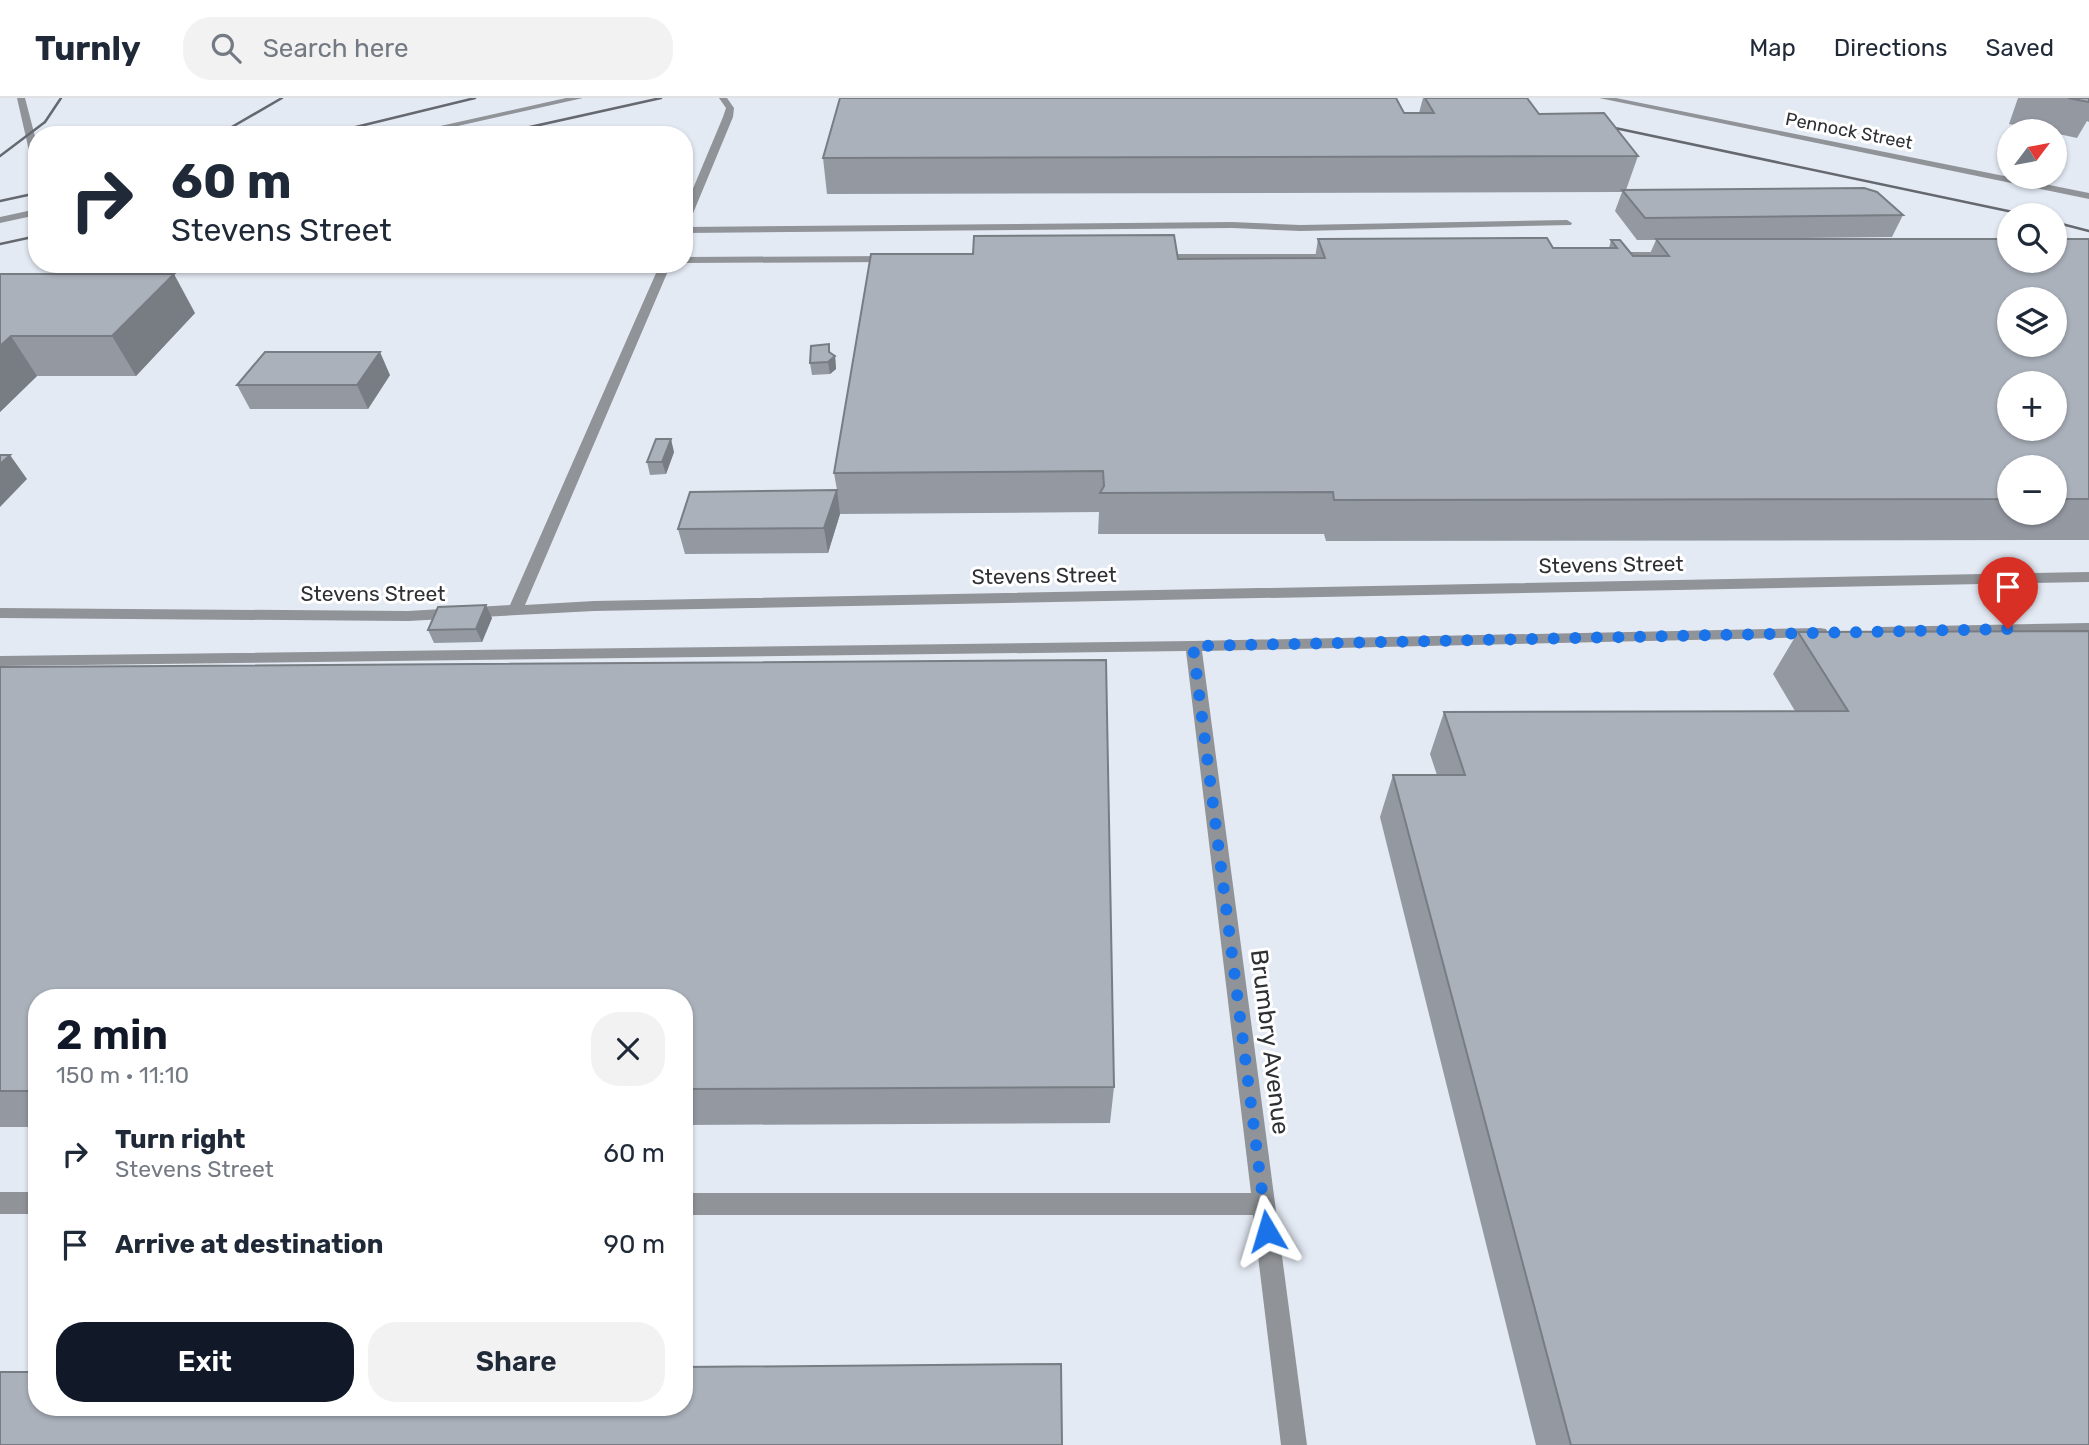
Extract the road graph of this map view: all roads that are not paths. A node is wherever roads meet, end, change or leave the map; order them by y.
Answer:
1 (21, 98) edge
2 (579, 98) edge
3 (723, 98) edge
4 (1603, 98) edge
5 (447, 126) edge
6 (28, 127) edge
7 (2089, 196) edge
8 (693, 201) edge
9 (28, 214) edge
10 (0, 220) edge
11 (1567, 223) dead end
12 (693, 230) edge
13 (1591, 255) edge
14 (1688, 255) edge
15 (1354, 256) edge
16 (1144, 258) edge
17 (907, 259) edge
18 (693, 260) edge
19 (662, 273) edge
20 (2089, 577) edge
21 (516, 611) junction
22 (0, 613) edge
23 (2089, 628) edge
24 (1868, 632) edge
25 (1841, 633) edge
26 (1193, 646) junction
27 (0, 661) edge
28 (0, 1203) edge
29 (28, 1203) edge
30 (693, 1204) edge
31 (1264, 1204) junction
32 (1294, 1445) edge

1 - 6 street
2 - 5 street
3 - 8 street
4 - 7 street, Pennock Street
9 - 10 street
11 - 12 street
13 - 14 street
15 - 16 street
17 - 18 street
19 - 21 street
20 - 21 street, Stevens Street
21 - 22 street, Stevens Street
23 - 24 street
25 - 26 street
26 - 27 street
26 - 31 street, Brumbry Avenue
28 - 29 street
30 - 31 street
31 - 32 street, Brumbry Avenue

